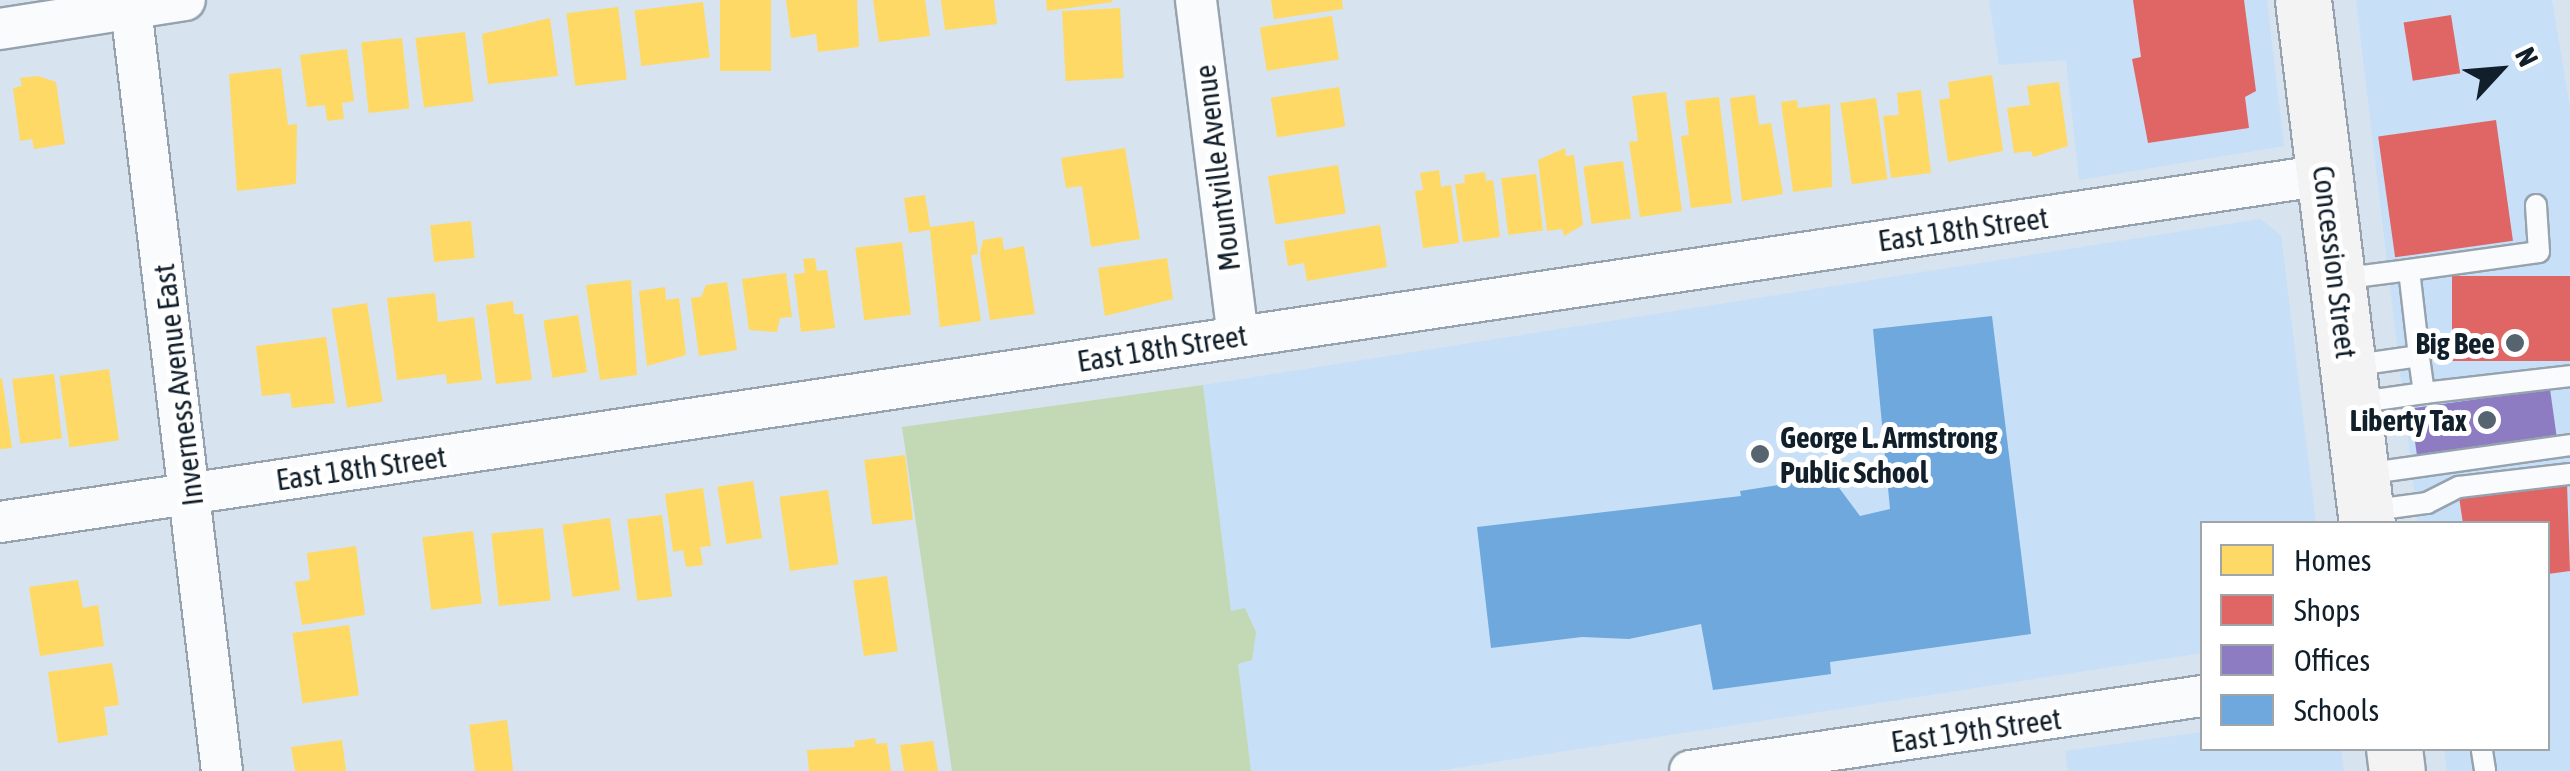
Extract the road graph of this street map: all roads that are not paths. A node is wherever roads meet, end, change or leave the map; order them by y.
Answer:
1 (185, 0) edge
2 (1196, 0) edge
3 (2303, 0) edge
4 (131, 4) edge
5 (0, 28) edge
6 (2324, 175) junction
7 (2536, 206) dead end
8 (2409, 270) junction
9 (2338, 279) junction
10 (1238, 336) junction
11 (2419, 356) junction
12 (2570, 376) edge
13 (2350, 385) junction
14 (2424, 392) junction
15 (2570, 445) edge
16 (2570, 474) edge
17 (192, 493) junction
18 (2365, 503) edge
19 (0, 522) edge
20 (2200, 696) edge
21 (222, 771) edge
22 (1690, 771) edge

1 - 4 street
2 - 10 street, Mountville Avenue
3 - 6 main road, Concession Street
4 - 5 street
4 - 17 street, Inverness Avenue East
6 - 9 main road, Concession Street
6 - 10 street, East 18th Street
7 - 8 lane
8 - 9 lane
8 - 11 lane
9 - 13 main road, Concession Street
10 - 17 street, East 18th Street
11 - 13 lane
11 - 14 lane
12 - 14 lane
13 - 14 lane
13 - 18 main road, Concession Street
15 - 18 lane
16 - 18 lane
17 - 19 street, East 18th Street
17 - 21 street, Inverness Avenue East
20 - 22 street, East 19th Street

